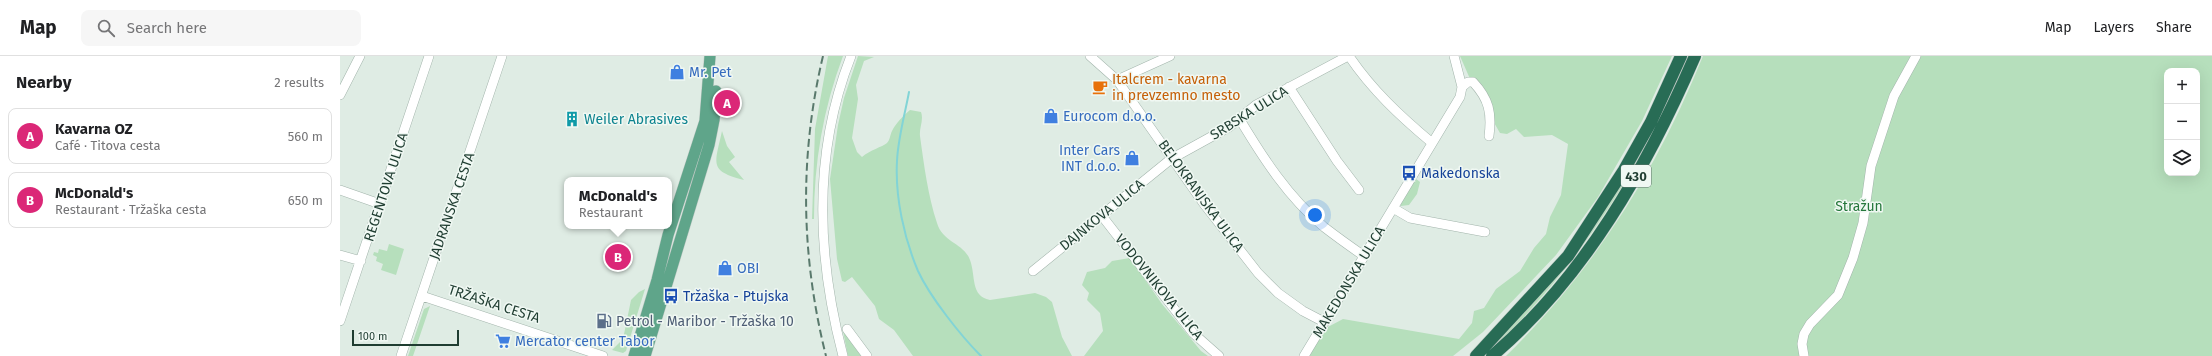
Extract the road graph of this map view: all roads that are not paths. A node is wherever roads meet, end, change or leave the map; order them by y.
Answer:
1 (360, 56) edge
2 (429, 56) edge
3 (502, 56) edge
4 (710, 56) edge
5 (718, 56) edge
6 (851, 56) edge
7 (1090, 56) edge
8 (1170, 56) edge
9 (1349, 56) edge
10 (1454, 56) edge
11 (1681, 56) edge
12 (1695, 56) edge
13 (1916, 56) edge
14 (1117, 80) junction
15 (1289, 87) junction
16 (1462, 87) junction
17 (340, 95) edge
18 (1239, 118) junction
19 (1489, 136) dead end
20 (1431, 142) junction
21 (1171, 159) junction
22 (695, 174) junction
23 (340, 190) edge
24 (1359, 190) dead end
25 (380, 204) junction
26 (1393, 208) junction
27 (1102, 216) junction
28 (672, 226) edge
29 (671, 229) edge
30 (1485, 232) dead end
31 (340, 255) edge
32 (1364, 256) junction
33 (361, 261) junction
34 (1033, 270) dead end
35 (422, 296) junction
36 (340, 318) edge
37 (1324, 322) junction
38 (847, 329) dead end
39 (1493, 352) edge
40 (401, 356) edge
41 (603, 356) edge
42 (634, 356) edge
43 (645, 356) edge
44 (842, 356) edge
45 (867, 356) edge
46 (1219, 356) edge
47 (1304, 356) edge
48 (1470, 356) edge
49 (1476, 356) edge
50 (1804, 356) edge

1 - 17 street
2 - 25 street, REGENTOVA ULICA
3 - 35 street, JADRANSKA CESTA
4 - 22 main road
5 - 22 main road
6 - 44 street
7 - 14 street, BELOKRANJSKA ULICA
8 - 14 street
9 - 15 street, SRBSKA ULICA
9 - 20 street
10 - 16 street
11 - 39 highway, 430
12 - 39 highway, 430
13 - 50 street
14 - 21 street, BELOKRANJSKA ULICA
15 - 18 street, SRBSKA ULICA
15 - 24 street
16 - 19 street
16 - 20 street, MAKEDONSKA ULICA
18 - 21 street, SRBSKA ULICA
18 - 32 street
20 - 26 street, MAKEDONSKA ULICA
21 - 27 street, DAJNKOVA ULICA
21 - 37 street, BELOKRANJSKA ULICA
22 - 28 main road
22 - 43 main road
23 - 25 street
25 - 33 street, REGENTOVA ULICA
26 - 30 street
26 - 32 street, MAKEDONSKA ULICA
27 - 34 street, DAJNKOVA ULICA
27 - 46 street, VODOVNIKOVA ULICA
29 - 42 main road
31 - 33 street
32 - 37 street, MAKEDONSKA ULICA
33 - 36 street, REGENTOVA ULICA
35 - 40 street, JADRANSKA CESTA
35 - 41 street, TRŽAŠKA CESTA
37 - 47 street, MAKEDONSKA ULICA
38 - 45 street
39 - 48 highway
39 - 49 highway, 430

